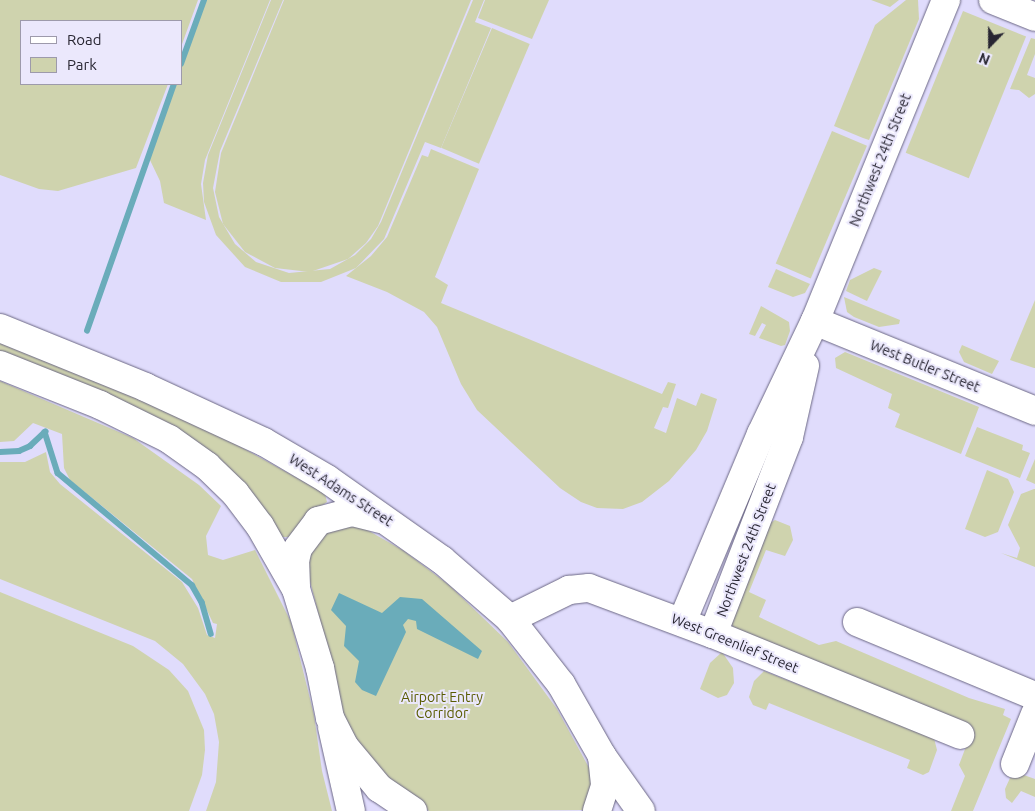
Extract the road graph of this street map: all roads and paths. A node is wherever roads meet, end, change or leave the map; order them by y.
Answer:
1 (946, 0) edge
2 (993, 0) edge
3 (1035, 17) edge
4 (816, 321) junction
5 (0, 328) edge
6 (0, 365) edge
7 (1035, 412) edge
8 (390, 521) junction
9 (296, 589) junction
10 (510, 619) junction
11 (682, 622) junction
12 (856, 622) dead end
13 (713, 634) junction
14 (1035, 696) edge
15 (1035, 714) edge
16 (330, 718) junction
17 (960, 735) dead end
18 (602, 756) junction
19 (1015, 764) dead end
20 (352, 811) edge
21 (413, 811) edge
22 (597, 811) edge
23 (641, 811) edge

1 - 4 main road, Northwest 24th Street
2 - 3 main road
4 - 7 main road, West Butler Street
4 - 11 main road, Northwest 24th Street
4 - 13 main road, Northwest 24th Street
5 - 8 main road, West Adams Street
6 - 9 main road
8 - 9 main road
8 - 10 main road, West Adams Street
9 - 16 main road
10 - 11 main road, West Greenlief Street
10 - 18 main road, West Adams Street
11 - 13 main road, West Greenlief Street
12 - 14 main road
13 - 17 main road, West Greenlief Street
15 - 19 main road
16 - 20 main road
16 - 21 main road
18 - 22 main road, West Adams Street
18 - 23 main road, West Adams Street

